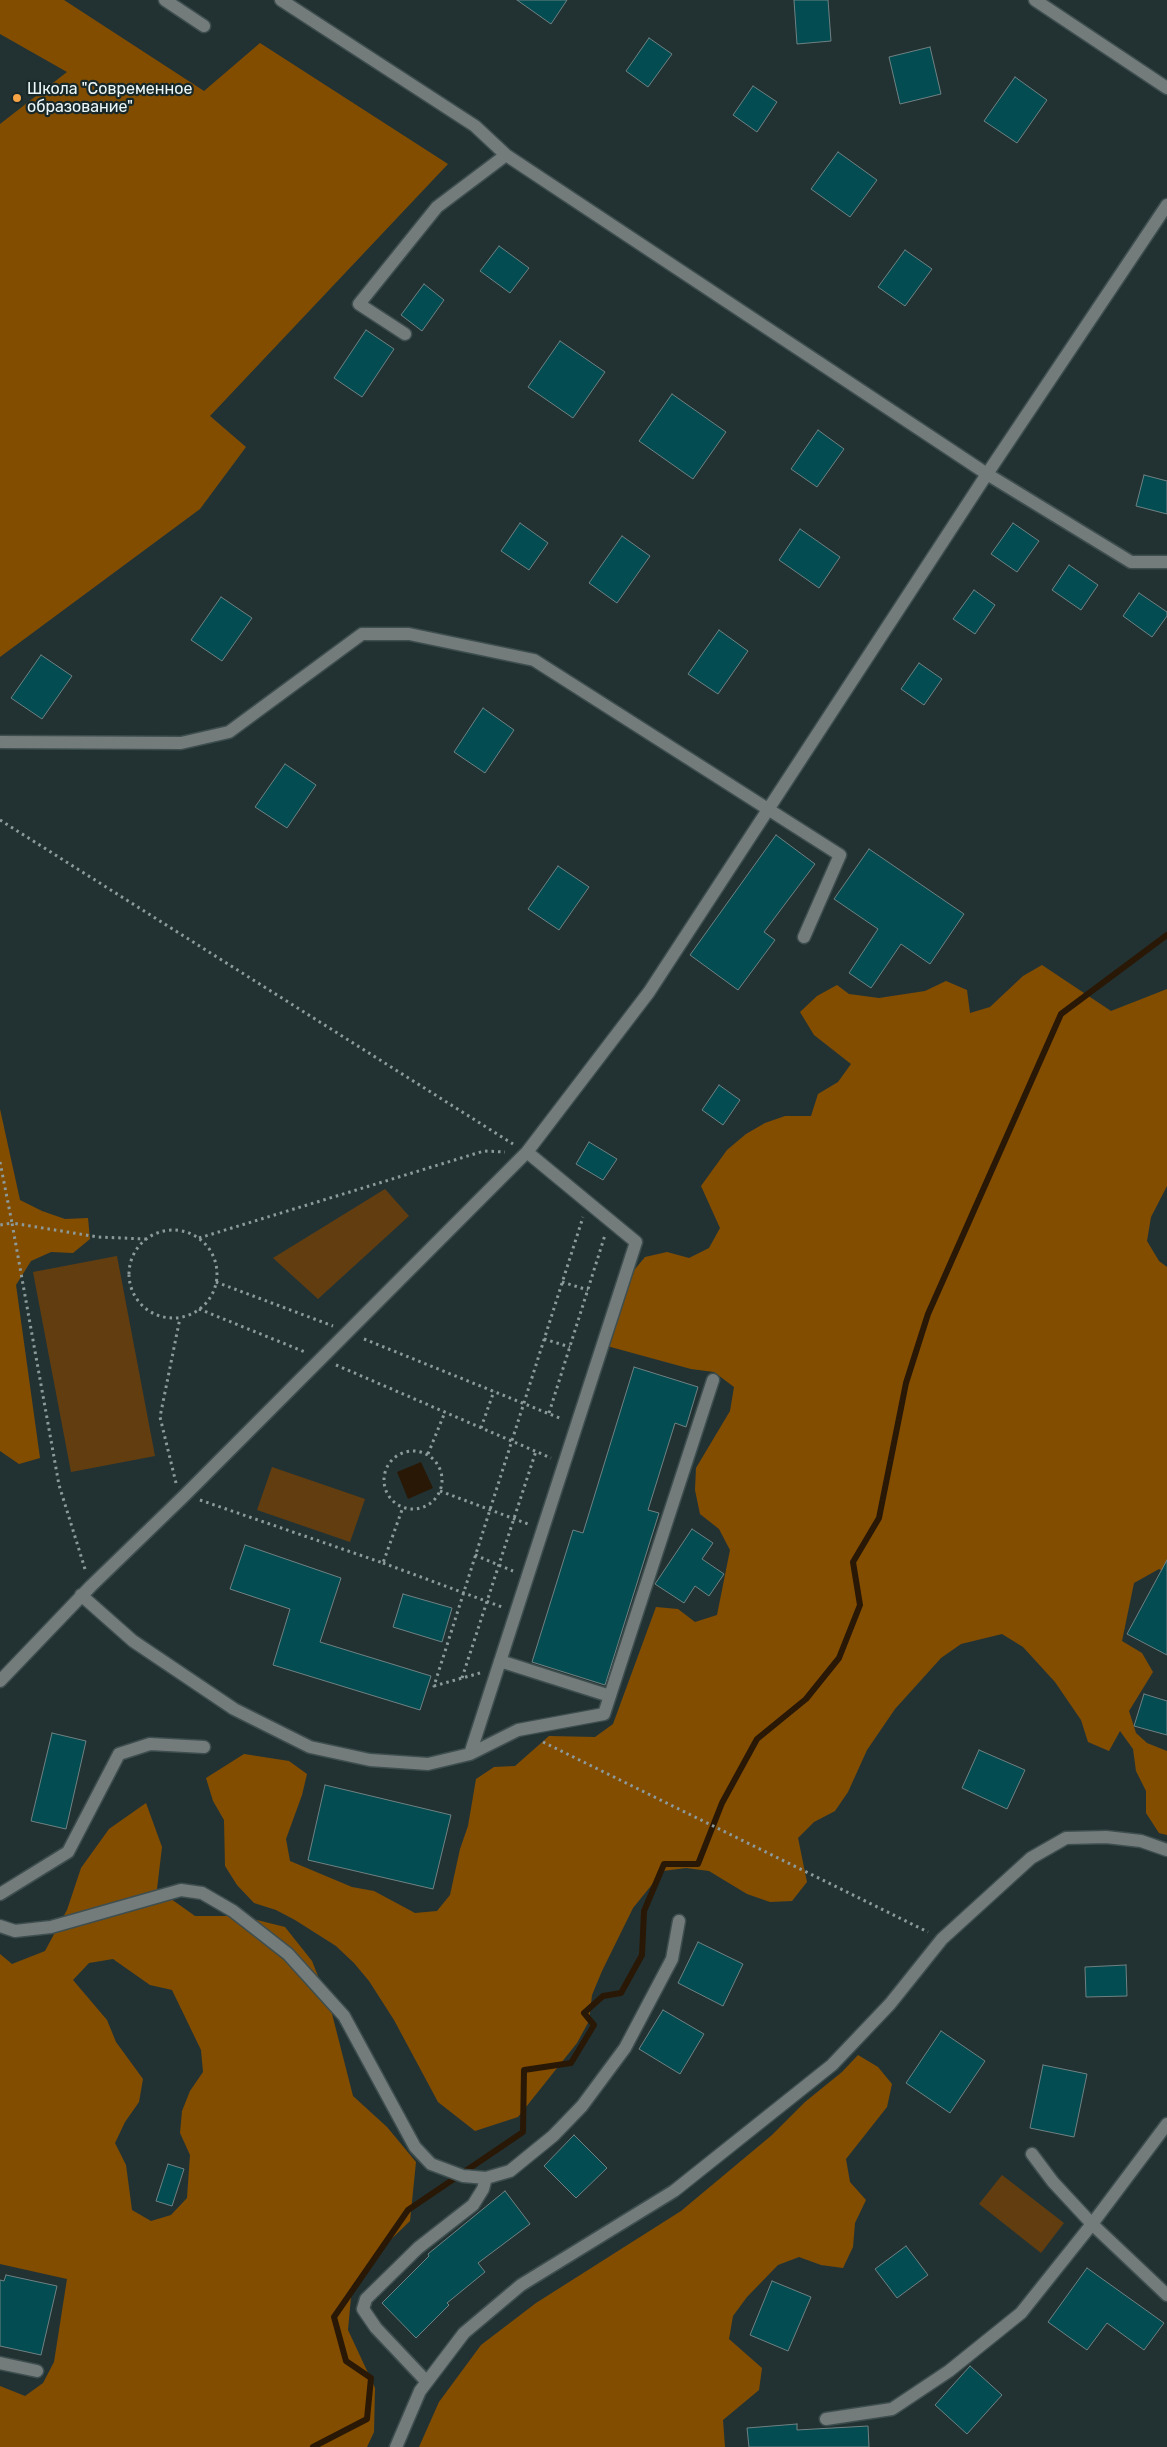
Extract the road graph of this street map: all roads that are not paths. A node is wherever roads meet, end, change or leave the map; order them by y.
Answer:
1 (165, 0) edge
2 (1035, 0) edge
3 (287, 1) edge
4 (204, 26) dead end
5 (1167, 88) edge
6 (506, 155) junction
7 (1167, 205) edge
8 (405, 334) dead end
9 (987, 474) junction
10 (1167, 562) edge
11 (0, 742) edge
12 (770, 810) junction
13 (804, 937) dead end
14 (527, 1152) junction
15 (713, 1380) dead end
16 (81, 1595) junction
17 (499, 1664) junction
18 (0, 1681) edge
19 (610, 1696) junction
20 (204, 1747) dead end
21 (470, 1754) junction
22 (1167, 1850) edge
23 (0, 1894) edge
24 (679, 1922) dead end
25 (0, 1926) edge
26 (1167, 2124) edge
27 (1032, 2154) dead end
28 (486, 2178) junction
29 (1092, 2224) junction
30 (1167, 2295) edge
31 (0, 2363) edge
32 (36, 2371) dead end
33 (427, 2382) junction
34 (826, 2419) dead end
35 (396, 2447) edge

1 - 4 lane
2 - 5 lane
3 - 6 lane
6 - 8 lane
6 - 9 lane
7 - 9 lane
9 - 10 lane
9 - 12 lane
11 - 12 lane
12 - 13 lane
12 - 14 lane
14 - 16 lane
14 - 17 lane
15 - 19 lane
16 - 18 lane
16 - 21 lane
17 - 19 lane
17 - 21 lane
19 - 21 lane
20 - 23 lane
22 - 33 lane
24 - 28 lane
25 - 28 lane
26 - 29 lane
27 - 29 lane
28 - 33 lane
29 - 30 lane
29 - 34 lane
31 - 32 lane
33 - 35 lane

